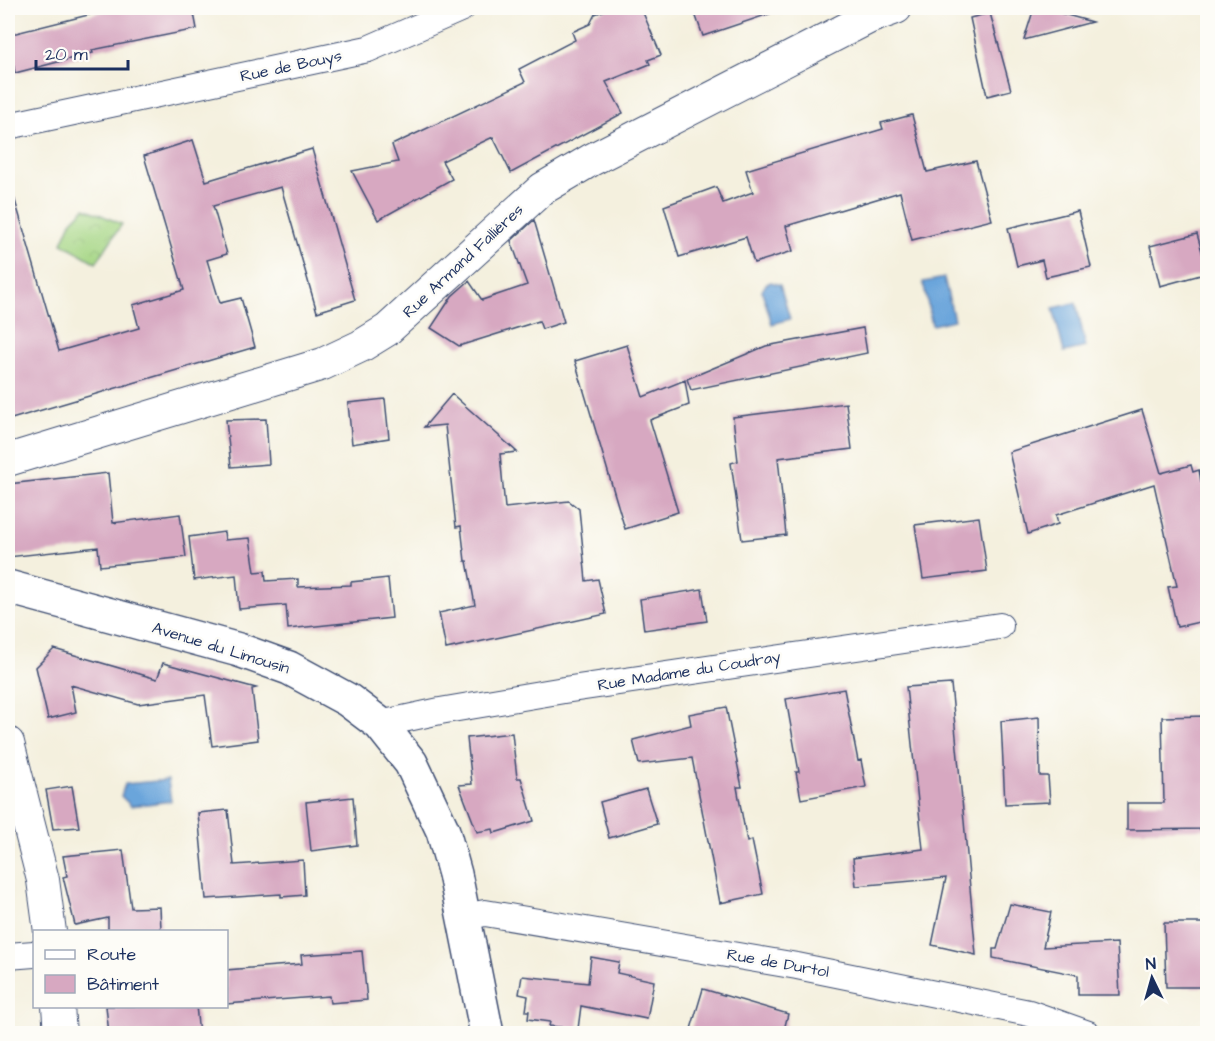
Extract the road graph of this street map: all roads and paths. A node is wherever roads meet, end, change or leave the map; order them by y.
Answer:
1 (462, 8) edge
2 (896, 8) edge
3 (8, 126) edge
4 (8, 460) edge
5 (8, 586) edge
6 (1000, 626) dead end
7 (380, 724) junction
8 (8, 743) edge
9 (464, 917) junction
10 (50, 930) edge
11 (33, 954) edge
12 (8, 956) edge
13 (58, 1008) edge
14 (60, 1034) edge
15 (487, 1034) edge
16 (1088, 1034) edge

1 - 3 street, Rue de Bouys
2 - 4 street, Rue Armand Fallières
5 - 7 main road, Avenue du Limousin
6 - 7 street, Rue Madame du Coudray
7 - 9 main road, Avenue du Limousin
8 - 10 street
9 - 15 main road, Avenue du Limousin
9 - 16 street, Rue de Durtol
11 - 12 street
13 - 14 street

